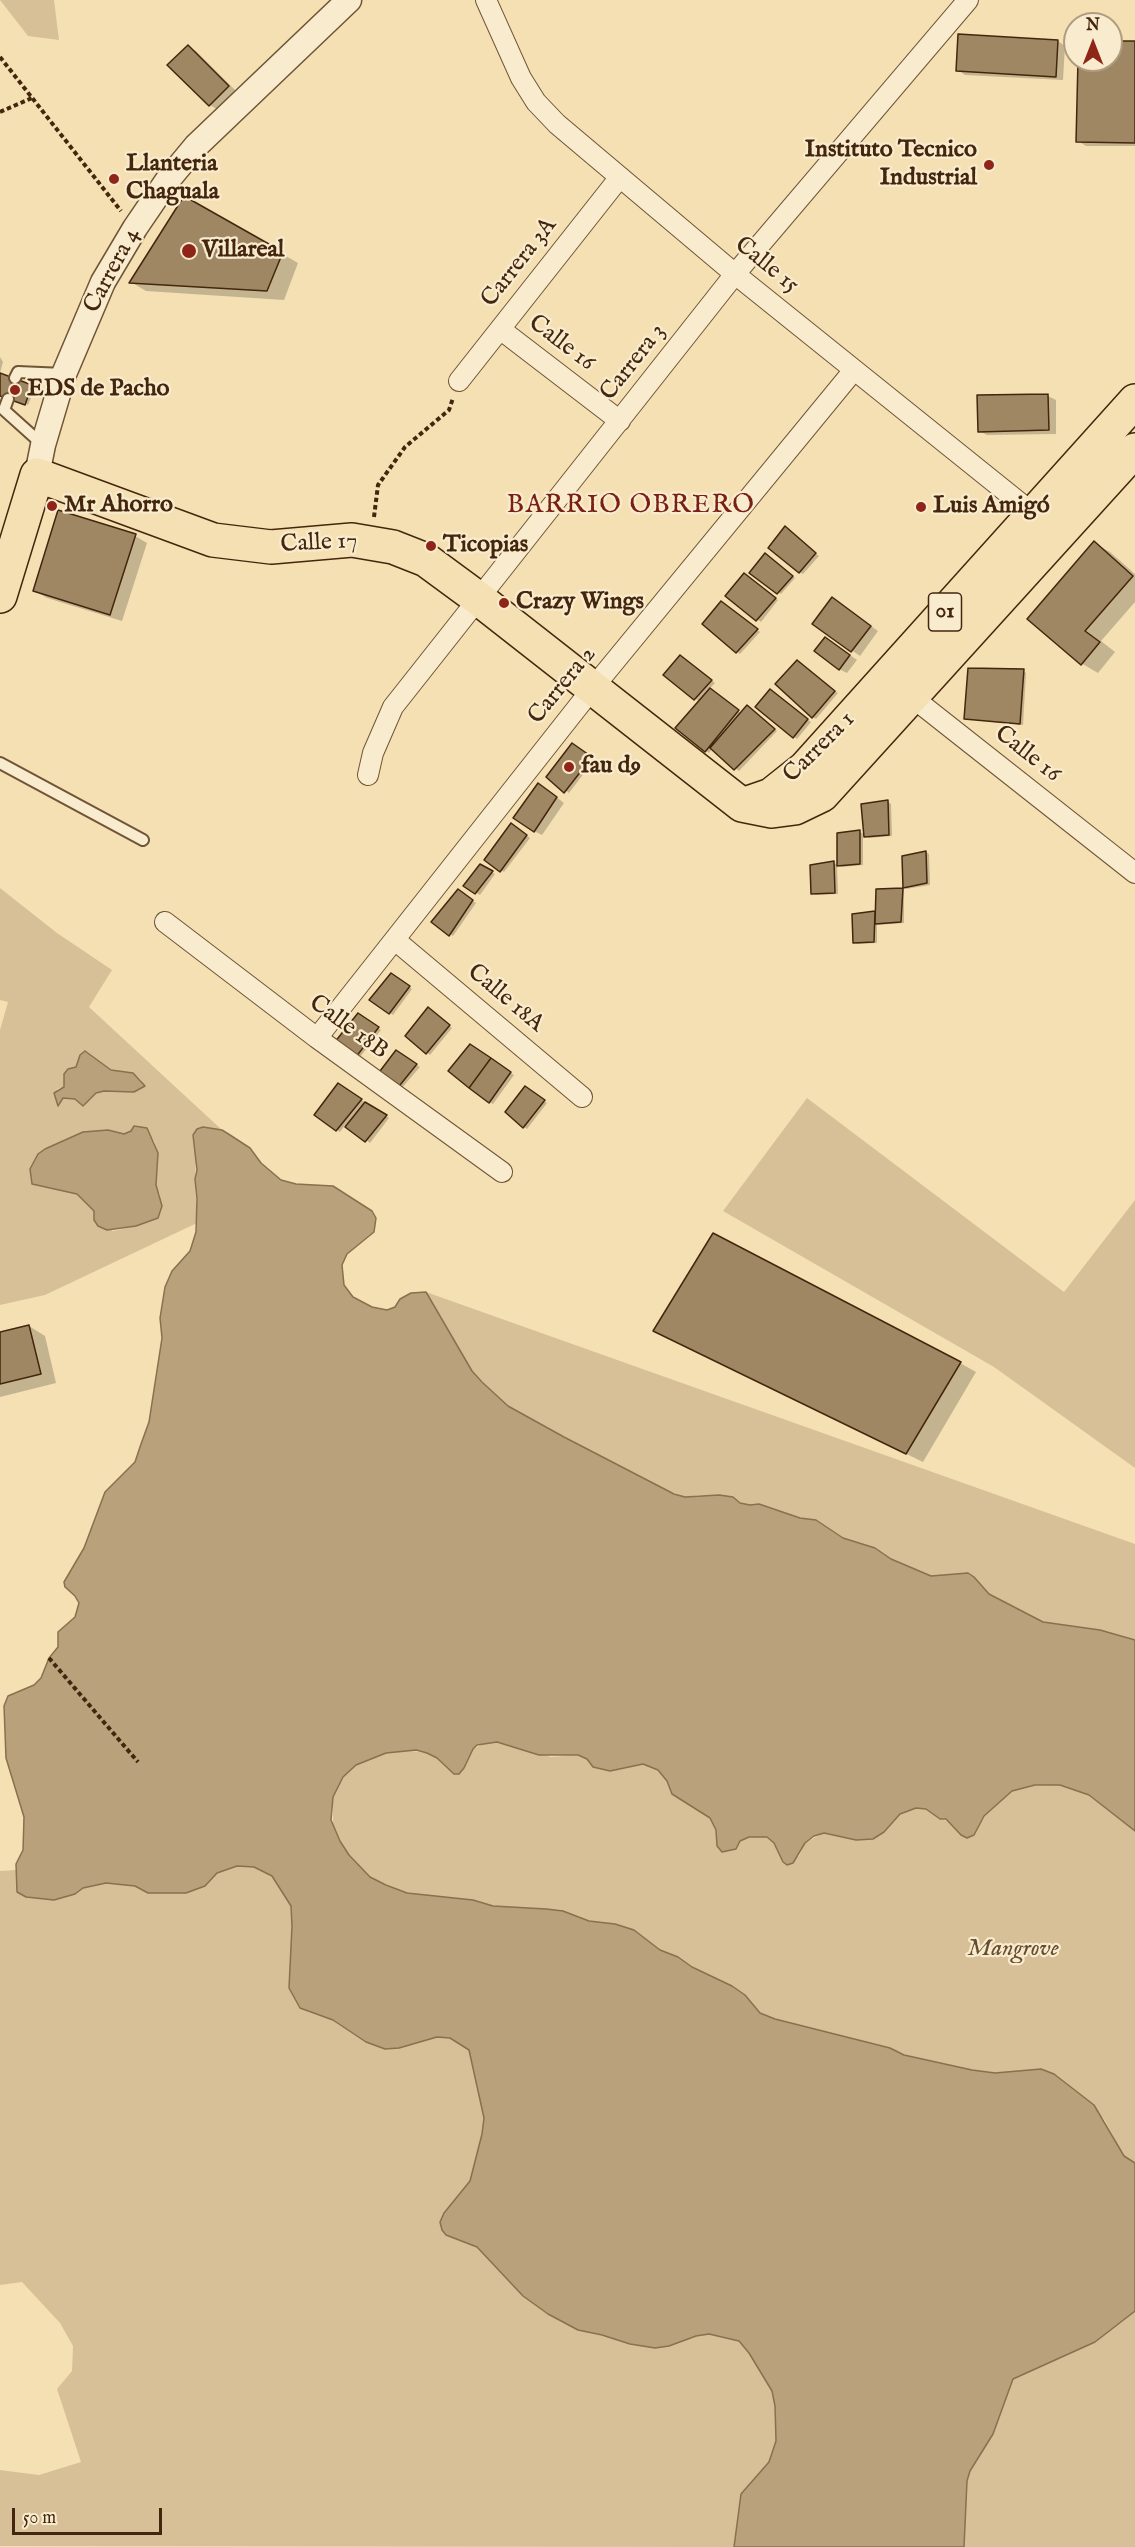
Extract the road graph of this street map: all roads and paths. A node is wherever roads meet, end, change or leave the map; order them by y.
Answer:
1 (349, 0) edge
2 (486, 0) edge
3 (968, 0) edge
4 (0, 57) edge
5 (32, 98) junction
6 (0, 112) edge
7 (621, 177) junction
8 (135, 228) junction
9 (735, 274) junction
10 (500, 329) junction
11 (854, 370) junction
12 (64, 374) junction
13 (15, 378) dead end
14 (459, 381) joint
15 (8, 399) dead end
16 (1135, 400) edge
17 (620, 421) junction
18 (1121, 452) edge
19 (40, 460) junction
20 (1033, 514) junction
21 (1058, 534) junction
22 (372, 542) junction
23 (0, 596) edge
24 (479, 599) junction
25 (899, 686) junction
26 (592, 689) junction
27 (0, 763) edge
28 (368, 775) dead end
29 (742, 805) joint
30 (143, 840) dead end
31 (1135, 873) edge
32 (165, 922) dead end
33 (394, 940) junction
34 (317, 1038) junction
35 (582, 1097) dead end
36 (502, 1172) dead end
37 (49, 1658) dead end
38 (138, 1762) dead end

1 - 8 street, Carrera 4
2 - 7 street, Calle 15
3 - 9 street, Carrera 3
4 - 5 path
5 - 6 path
5 - 8 path
7 - 9 street, Calle 15
7 - 10 street, Carrera 3A
8 - 12 street, Carrera 4
9 - 11 street, Calle 15
9 - 17 street, Carrera 3
10 - 14 street, Carrera 3A
10 - 17 street, Calle 16
11 - 20 street, Calle 15
11 - 26 street, Carrera 2
12 - 13 lane
12 - 19 street, Carrera 4
14 - 22 path
15 - 19 lane
16 - 18 highway, Carrera 1 / 01
17 - 24 street, Carrera 3
18 - 20 highway, Carrera 1 / 01
18 - 21 highway, Carrera 1 / 01
19 - 22 highway, Calle 17 / 01
19 - 23 highway
20 - 21 street, Calle 15
20 - 25 highway, Carrera 1 / 01
21 - 25 highway, Carrera 1 / 01
22 - 24 highway, Calle 17 / 01
24 - 26 highway, Calle 17 / 01
24 - 28 street, Carrera 3
25 - 29 highway, Carrera 1 / 01
25 - 31 street, Calle 16
26 - 29 highway, Calle 17 / 01
26 - 33 street, Carrera 2
27 - 30 lane
32 - 34 street, Calle 18B
33 - 34 street, Carrera 2
33 - 35 street, Calle 18A
34 - 36 street, Calle 18B
37 - 38 path

